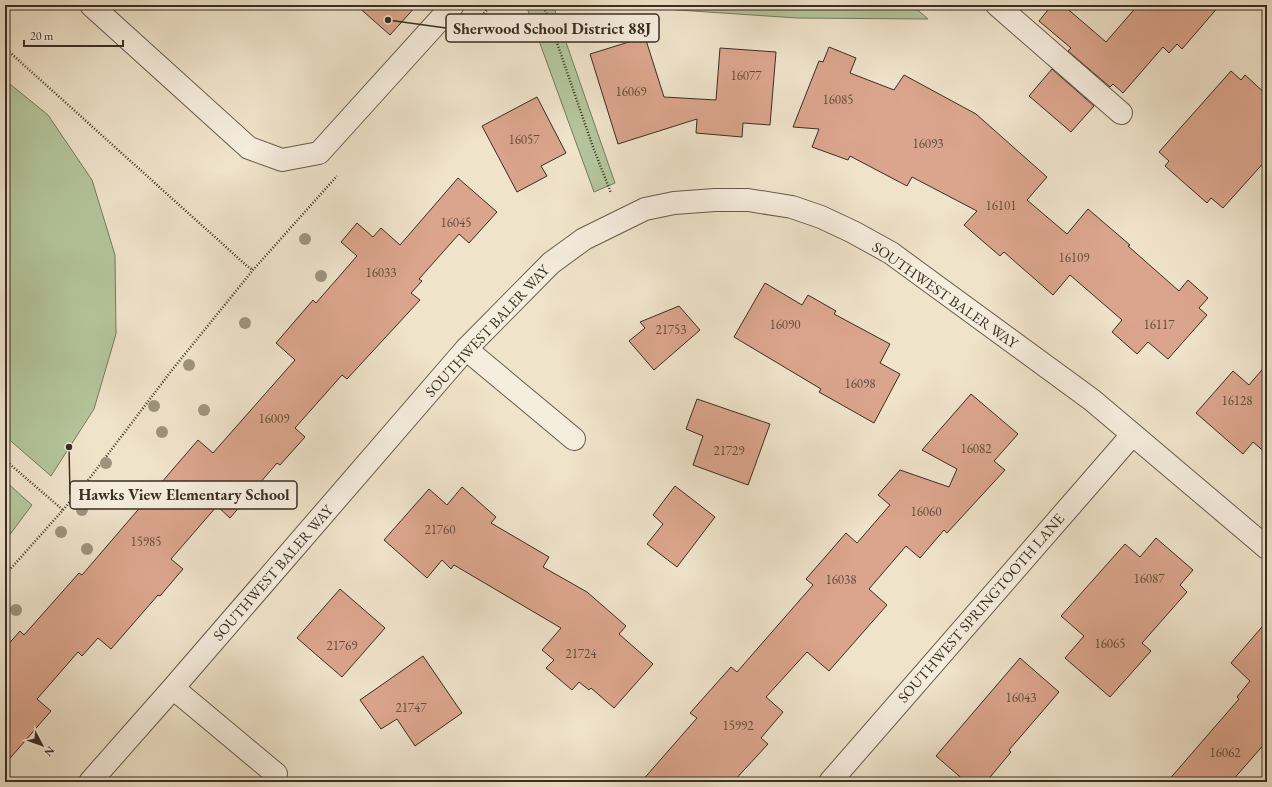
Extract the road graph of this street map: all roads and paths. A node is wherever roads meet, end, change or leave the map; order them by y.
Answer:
1 (91, 5) edge
2 (453, 5) edge
3 (491, 5) edge
4 (542, 5) edge
5 (997, 5) edge
6 (476, 23) dead end
7 (5, 48) edge
8 (1121, 113) dead end
9 (338, 176) dead end
10 (622, 220) junction
11 (253, 270) junction
12 (466, 349) junction
13 (1132, 435) junction
14 (574, 439) dead end
15 (5, 460) edge
16 (63, 510) junction
17 (1267, 548) edge
18 (5, 575) edge
19 (173, 688) junction
20 (276, 774) dead end
21 (90, 782) edge
22 (830, 782) edge

1 - 2 street
3 - 6 path
4 - 10 path
5 - 8 street
7 - 11 path
9 - 11 path
10 - 12 street, SOUTHWEST BALER WAY
10 - 13 street, SOUTHWEST BALER WAY
11 - 16 path
12 - 14 street
12 - 19 street, SOUTHWEST BALER WAY
13 - 17 street, SOUTHWEST BALER WAY
13 - 22 street, SOUTHWEST SPRINGTOOTH LANE
15 - 16 path
16 - 18 path
19 - 20 street
19 - 21 street, SOUTHWEST BALER WAY

